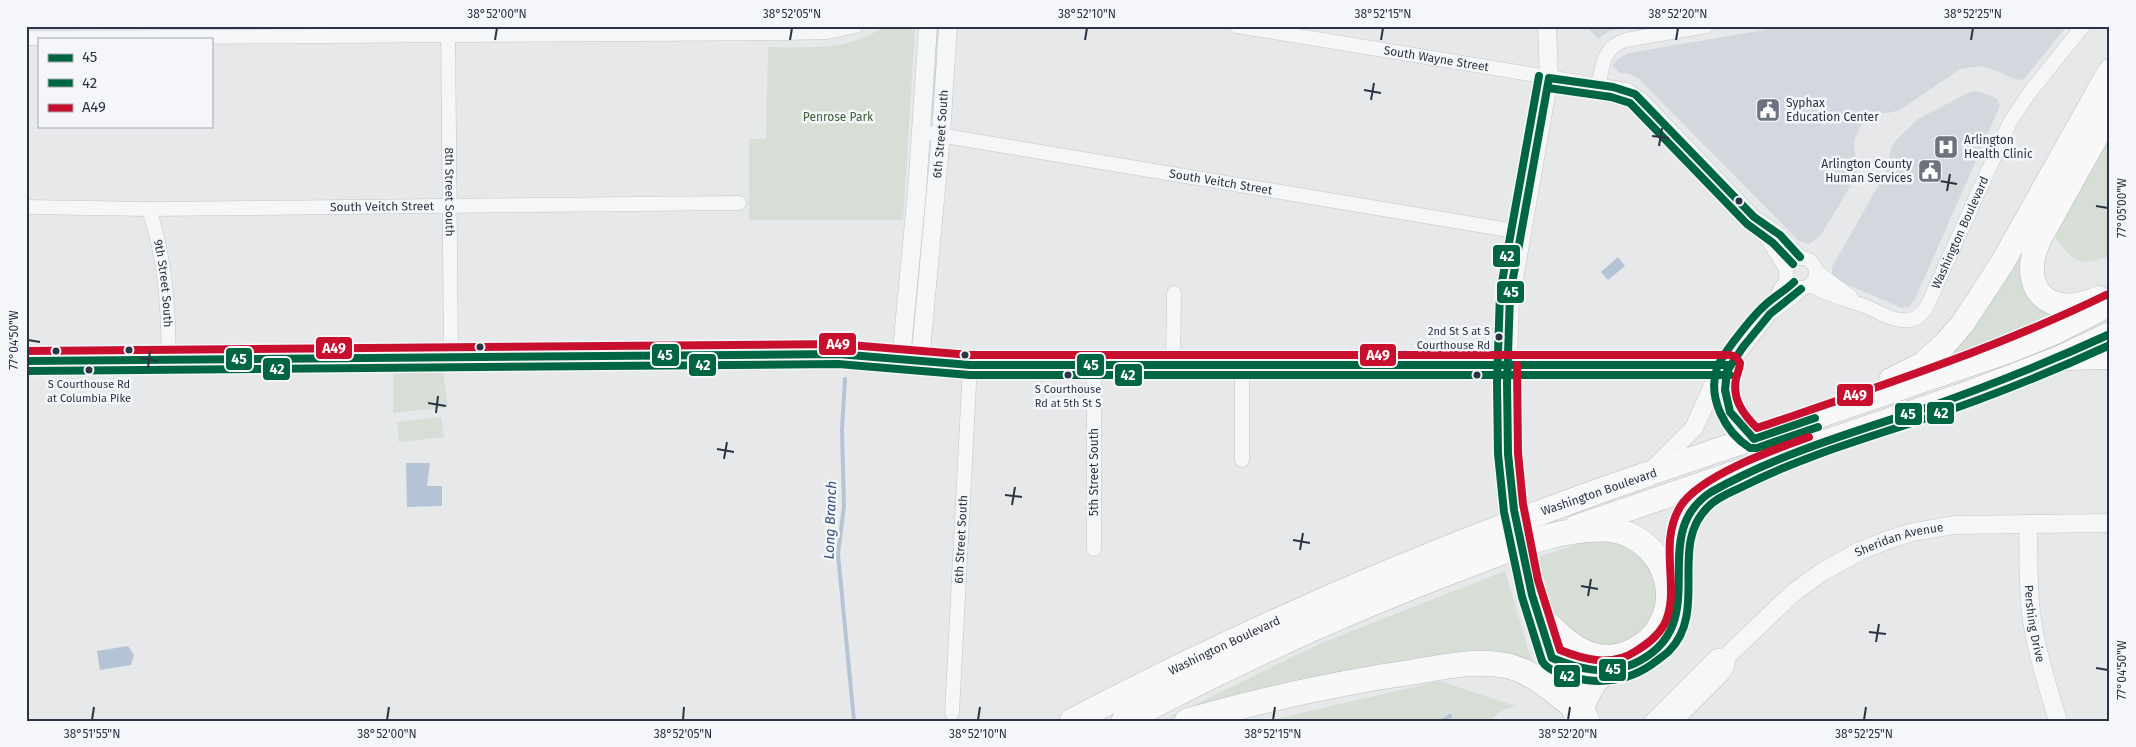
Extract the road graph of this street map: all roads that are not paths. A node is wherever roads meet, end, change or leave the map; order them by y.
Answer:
1 (856, 26) edge
2 (928, 26) edge
3 (948, 26) edge
4 (1237, 26) edge
5 (1547, 26) edge
6 (1706, 26) edge
7 (2083, 26) edge
8 (448, 31) edge
9 (110, 32) edge
10 (26, 38) edge
11 (2110, 71) edge
12 (1549, 78) junction
13 (1599, 85) junction
14 (2110, 112) edge
15 (921, 132) junction
16 (941, 135) junction
17 (739, 202) dead end
18 (451, 205) junction
19 (26, 208) edge
20 (149, 209) junction
21 (1754, 217) junction
22 (1521, 232) junction
23 (1800, 257) junction
24 (1787, 274) junction
25 (1809, 282) junction
26 (2110, 292) edge
27 (1174, 293) dead end
28 (2110, 304) edge
29 (1770, 314) junction
30 (2110, 334) edge
31 (2110, 357) edge
32 (451, 358) junction
33 (901, 359) junction
34 (168, 360) junction
35 (2057, 360) junction
36 (26, 361) edge
37 (920, 362) junction
38 (970, 365) junction
39 (1173, 365) junction
40 (1242, 365) junction
41 (1507, 365) junction
42 (1730, 365) junction
43 (1094, 366) junction
44 (1809, 420) junction
45 (1754, 439) junction
46 (1784, 456) junction
47 (1242, 460) dead end
48 (1648, 474) junction
49 (2110, 523) edge
50 (2028, 524) junction
51 (1555, 534) junction
52 (1094, 549) dead end
53 (1535, 606) junction
54 (1726, 657) junction
55 (1552, 658) junction
56 (1606, 672) junction
57 (952, 713) dead end
58 (1581, 713) edge
59 (1072, 721) edge
60 (1124, 721) edge
61 (1187, 721) edge
62 (1654, 721) edge
63 (1673, 721) edge
64 (2058, 721) edge

1 - 8 street
2 - 15 street, 6th Street South
3 - 16 street, 6th Street South
4 - 12 street, South Wayne Street
5 - 12 street
6 - 13 street
7 - 25 street, Washington Boulevard
8 - 9 street
8 - 18 street, 8th Street South
9 - 10 street
11 - 44 highway
12 - 13 street, South Wayne Street
12 - 22 street
13 - 21 street, South Wayne Street
14 - 26 highway
15 - 16 street, South Veitch Street
15 - 33 street, 6th Street South
16 - 22 street, South Veitch Street
16 - 37 street, 6th Street South
17 - 18 street, South Veitch Street
18 - 20 street, South Veitch Street
18 - 32 street, 8th Street South
19 - 20 street, South Veitch Street
20 - 34 street, 9th Street South
21 - 23 street
21 - 24 street
22 - 41 street
23 - 24 street
23 - 25 street
24 - 25 street
24 - 29 street
25 - 29 street
27 - 39 street
28 - 44 highway, Washington Boulevard
29 - 42 street
30 - 35 highway, Washington Boulevard
31 - 35 highway
32 - 33 street
32 - 34 street
33 - 37 street
34 - 36 street
35 - 46 highway, Washington Boulevard
37 - 38 street
38 - 43 street
38 - 57 street, 6th Street South
39 - 40 street
39 - 43 street
40 - 41 street
40 - 47 street
41 - 42 street
41 - 53 street, bridge
42 - 45 street
42 - 48 street
43 - 52 street, 5th Street South
44 - 45 highway, Washington Boulevard
45 - 48 highway, Washington Boulevard
46 - 51 highway, Washington Boulevard
46 - 56 highway
48 - 59 highway, Washington Boulevard
49 - 50 street, Sheridan Avenue
50 - 54 street, Sheridan Avenue
50 - 64 street, Pershing Drive
51 - 53 highway
51 - 60 highway, Washington Boulevard
53 - 55 street
54 - 62 street, Sheridan Avenue
54 - 63 street, Sheridan Avenue
55 - 56 highway
55 - 58 street
56 - 58 highway
58 - 61 highway

